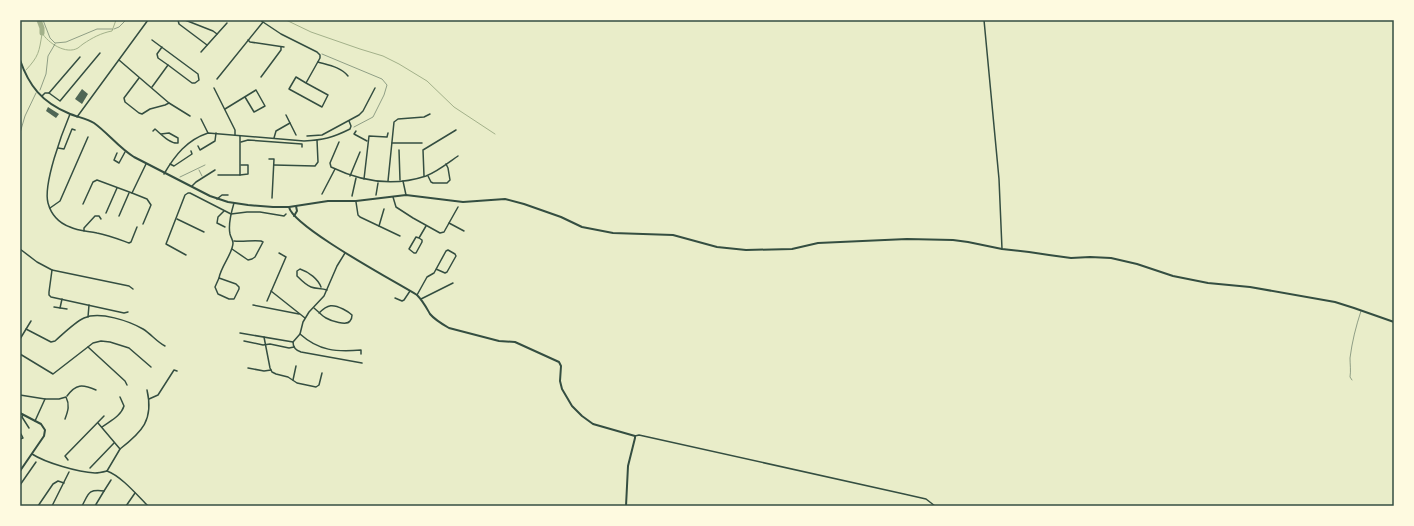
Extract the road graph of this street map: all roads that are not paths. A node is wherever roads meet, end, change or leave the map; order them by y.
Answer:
1 (148, 20) edge
2 (178, 20) edge
3 (185, 20) edge
4 (260, 20) edge
5 (984, 20) edge
6 (263, 22) junction
7 (227, 23) dead end
8 (217, 34) junction
9 (152, 40) dead end
10 (248, 40) junction
11 (207, 45) junction
12 (162, 47) junction
13 (281, 47) junction
14 (284, 47) dead end
15 (201, 52) dead end
16 (100, 53) dead end
17 (80, 57) dead end
18 (20, 60) edge
19 (119, 60) junction
20 (318, 62) junction
21 (168, 65) junction
22 (348, 76) dead end
23 (262, 77) dead end
24 (140, 78) junction
25 (217, 79) dead end
26 (306, 83) junction
27 (152, 87) junction
28 (214, 88) dead end
29 (375, 88) dead end
30 (38, 92) junction
31 (49, 93) junction
32 (41, 96) junction
33 (245, 97) junction
34 (169, 103) junction
35 (225, 109) junction
36 (70, 114) junction
37 (430, 114) dead end
38 (286, 115) dead end
39 (190, 116) dead end
40 (77, 117) junction
41 (201, 119) dead end
42 (20, 121) edge
43 (23, 121) junction
44 (348, 121) junction
45 (290, 123) junction
46 (75, 130) dead end
47 (456, 130) dead end
48 (153, 131) dead end
49 (356, 131) dead end
50 (20, 133) edge
51 (388, 133) dead end
52 (161, 134) junction
53 (208, 134) junction
54 (216, 134) junction
55 (235, 135) junction
56 (296, 135) dead end
57 (240, 136) junction
58 (307, 136) dead end
59 (88, 137) dead end
60 (274, 138) junction
61 (317, 140) junction
62 (368, 141) junction
63 (241, 142) junction
64 (339, 142) dead end
65 (392, 143) junction
66 (422, 143) dead end
67 (198, 146) dead end
68 (302, 147) dead end
69 (58, 148) junction
70 (399, 150) dead end
71 (126, 152) junction
72 (191, 152) dead end
73 (360, 152) dead end
74 (117, 153) dead end
75 (458, 156) dead end
76 (270, 159) dead end
77 (146, 164) junction
78 (170, 164) junction
79 (446, 164) junction
80 (205, 165) dead end
81 (240, 165) junction
82 (274, 165) junction
83 (198, 168) junction
84 (335, 169) junction
85 (215, 170) dead end
86 (164, 174) junction
87 (218, 175) dead end
88 (240, 175) junction
89 (428, 175) junction
90 (350, 176) junction
91 (424, 176) junction
92 (180, 177) dead end
93 (203, 178) junction
94 (356, 178) junction
95 (364, 179) junction
96 (388, 181) junction
97 (400, 181) junction
98 (403, 181) junction
99 (378, 182) junction
100 (192, 187) junction
101 (117, 188) junction
102 (129, 193) junction
103 (132, 193) junction
104 (322, 194) dead end
105 (376, 194) dead end
106 (228, 195) dead end
107 (406, 195) junction
108 (352, 196) dead end
109 (392, 197) junction
110 (272, 198) dead end
111 (217, 199) junction
112 (356, 201) junction
113 (234, 203) junction
114 (83, 204) dead end
115 (296, 206) junction
116 (289, 207) junction
117 (50, 208) junction
118 (458, 208) dead end
119 (384, 209) dead end
120 (224, 211) junction
121 (106, 213) dead end
122 (231, 214) junction
123 (286, 214) dead end
124 (119, 216) dead end
125 (294, 216) junction
126 (102, 219) dead end
127 (177, 219) junction
128 (449, 223) junction
129 (143, 224) dead end
130 (426, 226) junction
131 (137, 227) dead end
132 (225, 227) dead end
133 (379, 227) junction
134 (84, 231) junction
135 (464, 231) dead end
136 (204, 232) dead end
137 (400, 236) dead end
138 (419, 238) junction
139 (234, 241) junction
140 (20, 249) edge
141 (232, 249) junction
142 (1002, 249) junction
143 (279, 253) dead end
144 (345, 253) junction
145 (186, 255) dead end
146 (436, 269) junction
147 (52, 270) junction
148 (219, 278) junction
149 (453, 283) dead end
150 (321, 288) junction
151 (133, 289) dead end
152 (327, 290) junction
153 (272, 291) junction
154 (410, 291) junction
155 (417, 295) junction
156 (395, 298) dead end
157 (62, 299) junction
158 (421, 299) junction
159 (267, 301) dead end
160 (89, 305) junction
161 (253, 305) dead end
162 (54, 307) dead end
163 (60, 308) junction
164 (314, 308) junction
165 (67, 309) dead end
166 (1361, 310) junction
167 (128, 312) dead end
168 (320, 313) junction
169 (299, 314) junction
170 (88, 317) junction
171 (306, 318) junction
172 (31, 321) dead end
173 (1394, 322) edge
174 (26, 329) junction
175 (240, 333) dead end
176 (300, 334) junction
177 (264, 337) junction
178 (20, 338) edge
179 (244, 341) dead end
180 (293, 342) junction
181 (265, 344) junction
182 (166, 346) dead end
183 (88, 347) junction
184 (295, 348) junction
185 (20, 354) edge
186 (361, 354) dead end
187 (362, 363) dead end
188 (296, 366) dead end
189 (151, 367) dead end
190 (248, 368) dead end
191 (271, 370) junction
192 (177, 371) dead end
193 (322, 373) dead end
194 (293, 380) junction
195 (1352, 380) dead end
196 (127, 385) dead end
197 (96, 390) dead end
198 (147, 390) dead end
199 (20, 396) edge
200 (66, 397) junction
201 (120, 397) dead end
202 (45, 399) junction
203 (150, 399) junction
204 (20, 413) edge
205 (24, 415) junction
206 (104, 416) dead end
207 (65, 419) dead end
208 (35, 421) junction
209 (98, 423) junction
210 (102, 427) junction
211 (29, 428) dead end
212 (21, 434) edge
213 (635, 436) junction
214 (20, 439) edge
215 (115, 443) junction
216 (120, 449) junction
217 (32, 454) junction
218 (68, 460) dead end
219 (36, 462) dead end
220 (90, 468) dead end
221 (20, 471) edge
222 (107, 471) junction
223 (69, 472) dead end
224 (111, 480) dead end
225 (64, 483) junction
226 (20, 484) edge
227 (104, 490) junction
228 (135, 493) junction
229 (38, 506) edge
230 (52, 506) edge
231 (82, 506) edge
232 (95, 506) edge
233 (126, 506) edge
234 (148, 506) edge
235 (626, 506) edge
236 (935, 506) edge

1 - 19 street
2 - 11 street
3 - 8 street
4 - 6 street
5 - 142 street
6 - 10 street
6 - 20 street
7 - 8 street
8 - 11 street
9 - 12 street
10 - 13 street
10 - 25 street
11 - 15 street
12 - 21 street
12 - 21 street
13 - 14 street
13 - 23 street
16 - 31 street
17 - 31 street
18 - 30 street
19 - 24 street
19 - 40 street
20 - 22 street
20 - 26 street
21 - 27 street
24 - 27 street
24 - 34 street
26 - 26 street
27 - 34 street
28 - 35 street
29 - 44 street
30 - 32 street
30 - 43 lane
31 - 32 street
32 - 36 street
33 - 33 street
33 - 35 street
34 - 39 street
35 - 55 street
36 - 40 street
36 - 69 street
37 - 65 street
38 - 45 street
40 - 71 street
41 - 53 street
42 - 43 lane
43 - 50 lane
44 - 58 street
44 - 61 street
45 - 56 street
45 - 60 street
46 - 69 street
47 - 91 street
48 - 52 street
49 - 62 street
51 - 62 street
52 - 52 street
53 - 54 street
53 - 78 street
54 - 55 street
54 - 67 street
55 - 57 street
57 - 60 street
57 - 63 street
59 - 117 street
60 - 61 street
61 - 82 street
62 - 95 street
63 - 68 street
63 - 81 street
64 - 84 street
65 - 66 street
65 - 96 street
69 - 117 street
70 - 97 street
71 - 74 street
71 - 77 street
72 - 78 street
73 - 90 street
75 - 79 street
76 - 82 street
77 - 86 street
77 - 103 street
78 - 86 street
79 - 89 street
79 - 89 street
80 - 83 lane
81 - 88 street
81 - 88 street
82 - 110 street
83 - 92 lane
83 - 93 lane
84 - 90 street
84 - 104 street
85 - 93 street
86 - 100 street
87 - 88 street
89 - 91 street
90 - 94 street
91 - 98 street
93 - 100 street
94 - 95 street
94 - 108 street
95 - 99 street
96 - 97 street
96 - 99 street
97 - 98 street
98 - 107 street
99 - 105 street
100 - 111 street
101 - 102 street
101 - 114 street
101 - 121 street
102 - 103 street
102 - 124 street
103 - 129 street
106 - 111 street
107 - 109 street
107 - 142 street
109 - 112 street
109 - 130 street
111 - 113 street
112 - 115 street
112 - 133 street
113 - 116 street
113 - 122 street
115 - 116 street
115 - 125 street
116 - 125 street
117 - 134 street
118 - 128 street
119 - 133 street
120 - 122 street
120 - 127 street
120 - 132 street
122 - 123 street
122 - 139 street
125 - 144 street
126 - 134 street
127 - 136 street
127 - 145 street
128 - 130 street
128 - 135 street
130 - 138 street
131 - 134 street
133 - 137 street
138 - 138 street
139 - 141 street
139 - 141 street
140 - 147 street
141 - 148 street
142 - 166 street
143 - 153 street
144 - 152 street
144 - 154 street
146 - 146 street
146 - 155 street
147 - 151 street
147 - 157 street
148 - 148 street
149 - 158 street
150 - 150 street
150 - 152 street
152 - 164 street
153 - 159 street
153 - 169 street
154 - 155 street
154 - 156 street
155 - 158 street
157 - 160 street
157 - 163 street
158 - 213 street
160 - 167 street
160 - 170 street
161 - 169 street
162 - 163 street
163 - 165 street
164 - 168 street
164 - 171 street
166 - 173 street
166 - 195 lane
168 - 168 street
169 - 171 street
170 - 174 street
170 - 182 street
171 - 176 street
172 - 174 street
174 - 178 street
175 - 177 street
176 - 180 street
176 - 186 street
177 - 180 street
177 - 181 street
179 - 181 street
180 - 184 street
181 - 184 street
181 - 191 street
183 - 185 street
183 - 189 street
183 - 196 street
184 - 187 street
188 - 194 street
190 - 191 street
191 - 194 street
192 - 203 street
193 - 194 street
197 - 200 street
198 - 203 street
199 - 202 street
200 - 202 street
200 - 207 street
201 - 210 street
202 - 208 street
203 - 216 street
204 - 205 street
205 - 208 street
205 - 211 street
206 - 209 street
208 - 217 street
209 - 210 street
209 - 218 street
210 - 215 street
212 - 214 street
213 - 235 street
213 - 236 street
215 - 216 street
215 - 220 street
216 - 222 street
217 - 221 street
217 - 222 street
219 - 226 street
222 - 228 street
223 - 225 street
224 - 227 street
225 - 229 street
225 - 230 street
227 - 231 street
227 - 232 street
228 - 233 street
228 - 234 street

